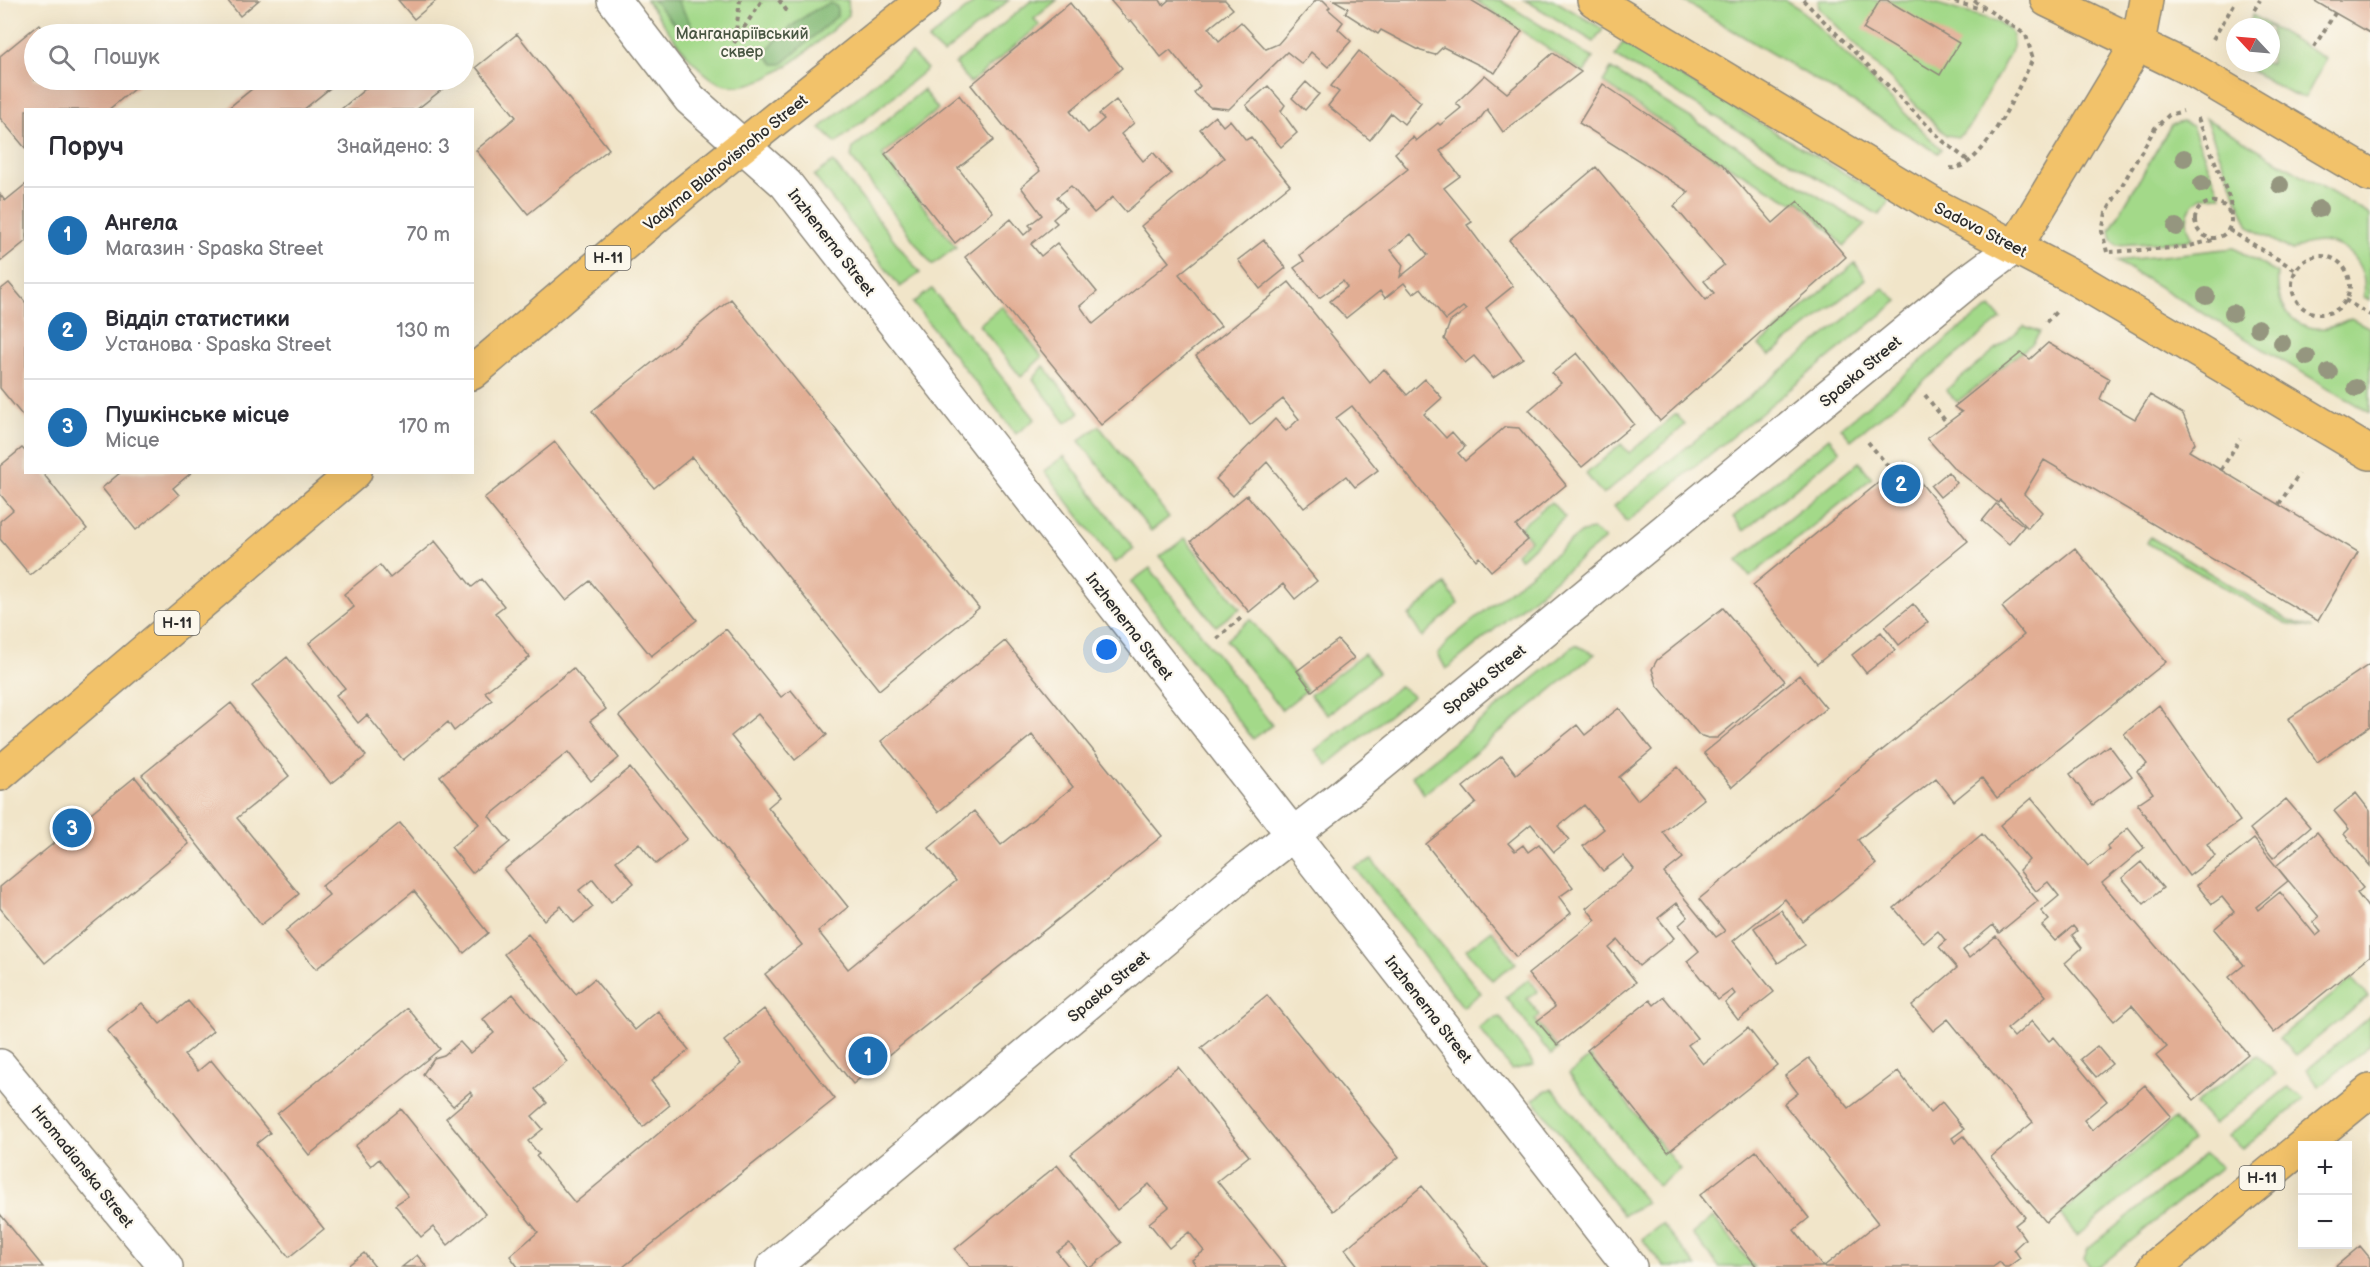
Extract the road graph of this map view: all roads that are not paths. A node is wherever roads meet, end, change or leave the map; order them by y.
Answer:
1 (614, 0) edge
2 (924, 0) edge
3 (1594, 0) edge
4 (2047, 0) edge
5 (2146, 0) edge
6 (2138, 43) junction
7 (745, 146) junction
8 (2370, 175) edge
9 (2016, 246) junction
10 (474, 371) edge
11 (2370, 453) edge
12 (353, 474) edge
13 (0, 774) edge
14 (1293, 834) junction
15 (0, 1066) edge
16 (2370, 1091) edge
17 (166, 1267) edge
18 (773, 1267) edge
19 (1630, 1267) edge
20 (2155, 1267) edge

1 - 7 street, Inzhenerna Street
2 - 7 main road, Vadyma Blahovisnoho Street / Н-11
3 - 9 main road, Sadova Street
4 - 6 main road
5 - 6 main road
6 - 8 main road
6 - 9 main road, Spaska Street
7 - 10 main road, Vadyma Blahovisnoho Street / Н-11
7 - 14 street, Inzhenerna Street
9 - 11 main road, Sadova Street
9 - 14 street, Spaska Street
12 - 13 main road, Н-11
14 - 18 street, Spaska Street
14 - 19 street, Inzhenerna Street
15 - 17 street, Hromadianska Street
16 - 20 main road, Н-11

